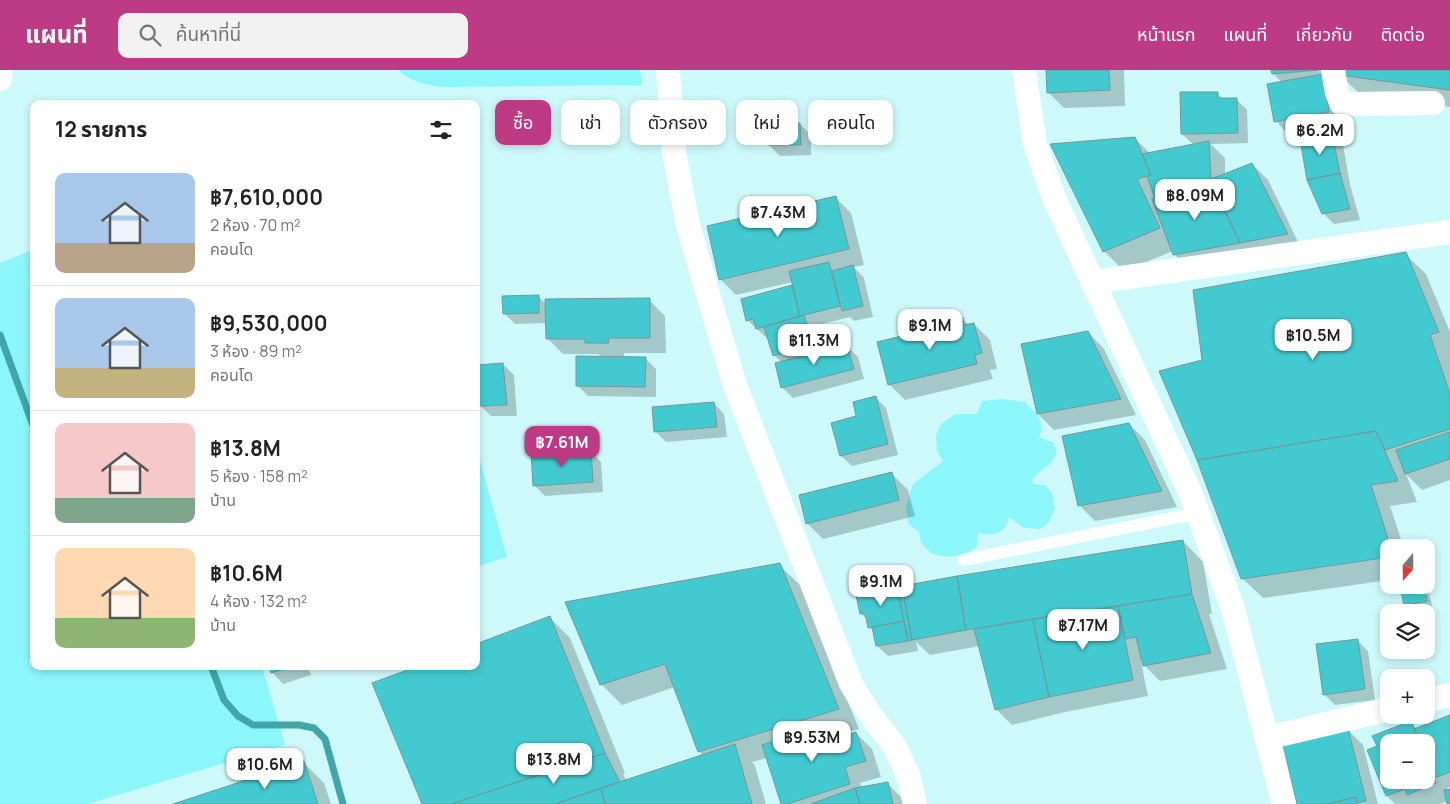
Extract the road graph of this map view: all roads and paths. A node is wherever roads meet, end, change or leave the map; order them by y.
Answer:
1 (1, 70) edge
2 (668, 70) edge
3 (1024, 70) edge
4 (1333, 70) edge
5 (0, 79) edge
6 (1433, 103) dead end
7 (1450, 232) edge
8 (1092, 282) junction
9 (1198, 513) junction
10 (964, 560) dead end
11 (1450, 695) edge
12 (1435, 698) edge
13 (1380, 711) edge
14 (1267, 738) junction
15 (915, 804) edge
16 (1284, 804) edge

1 - 5 street
2 - 15 street
3 - 8 street
4 - 6 street
7 - 8 street
8 - 9 street
9 - 10 lane
9 - 14 street
11 - 12 street
13 - 14 street
14 - 16 street

